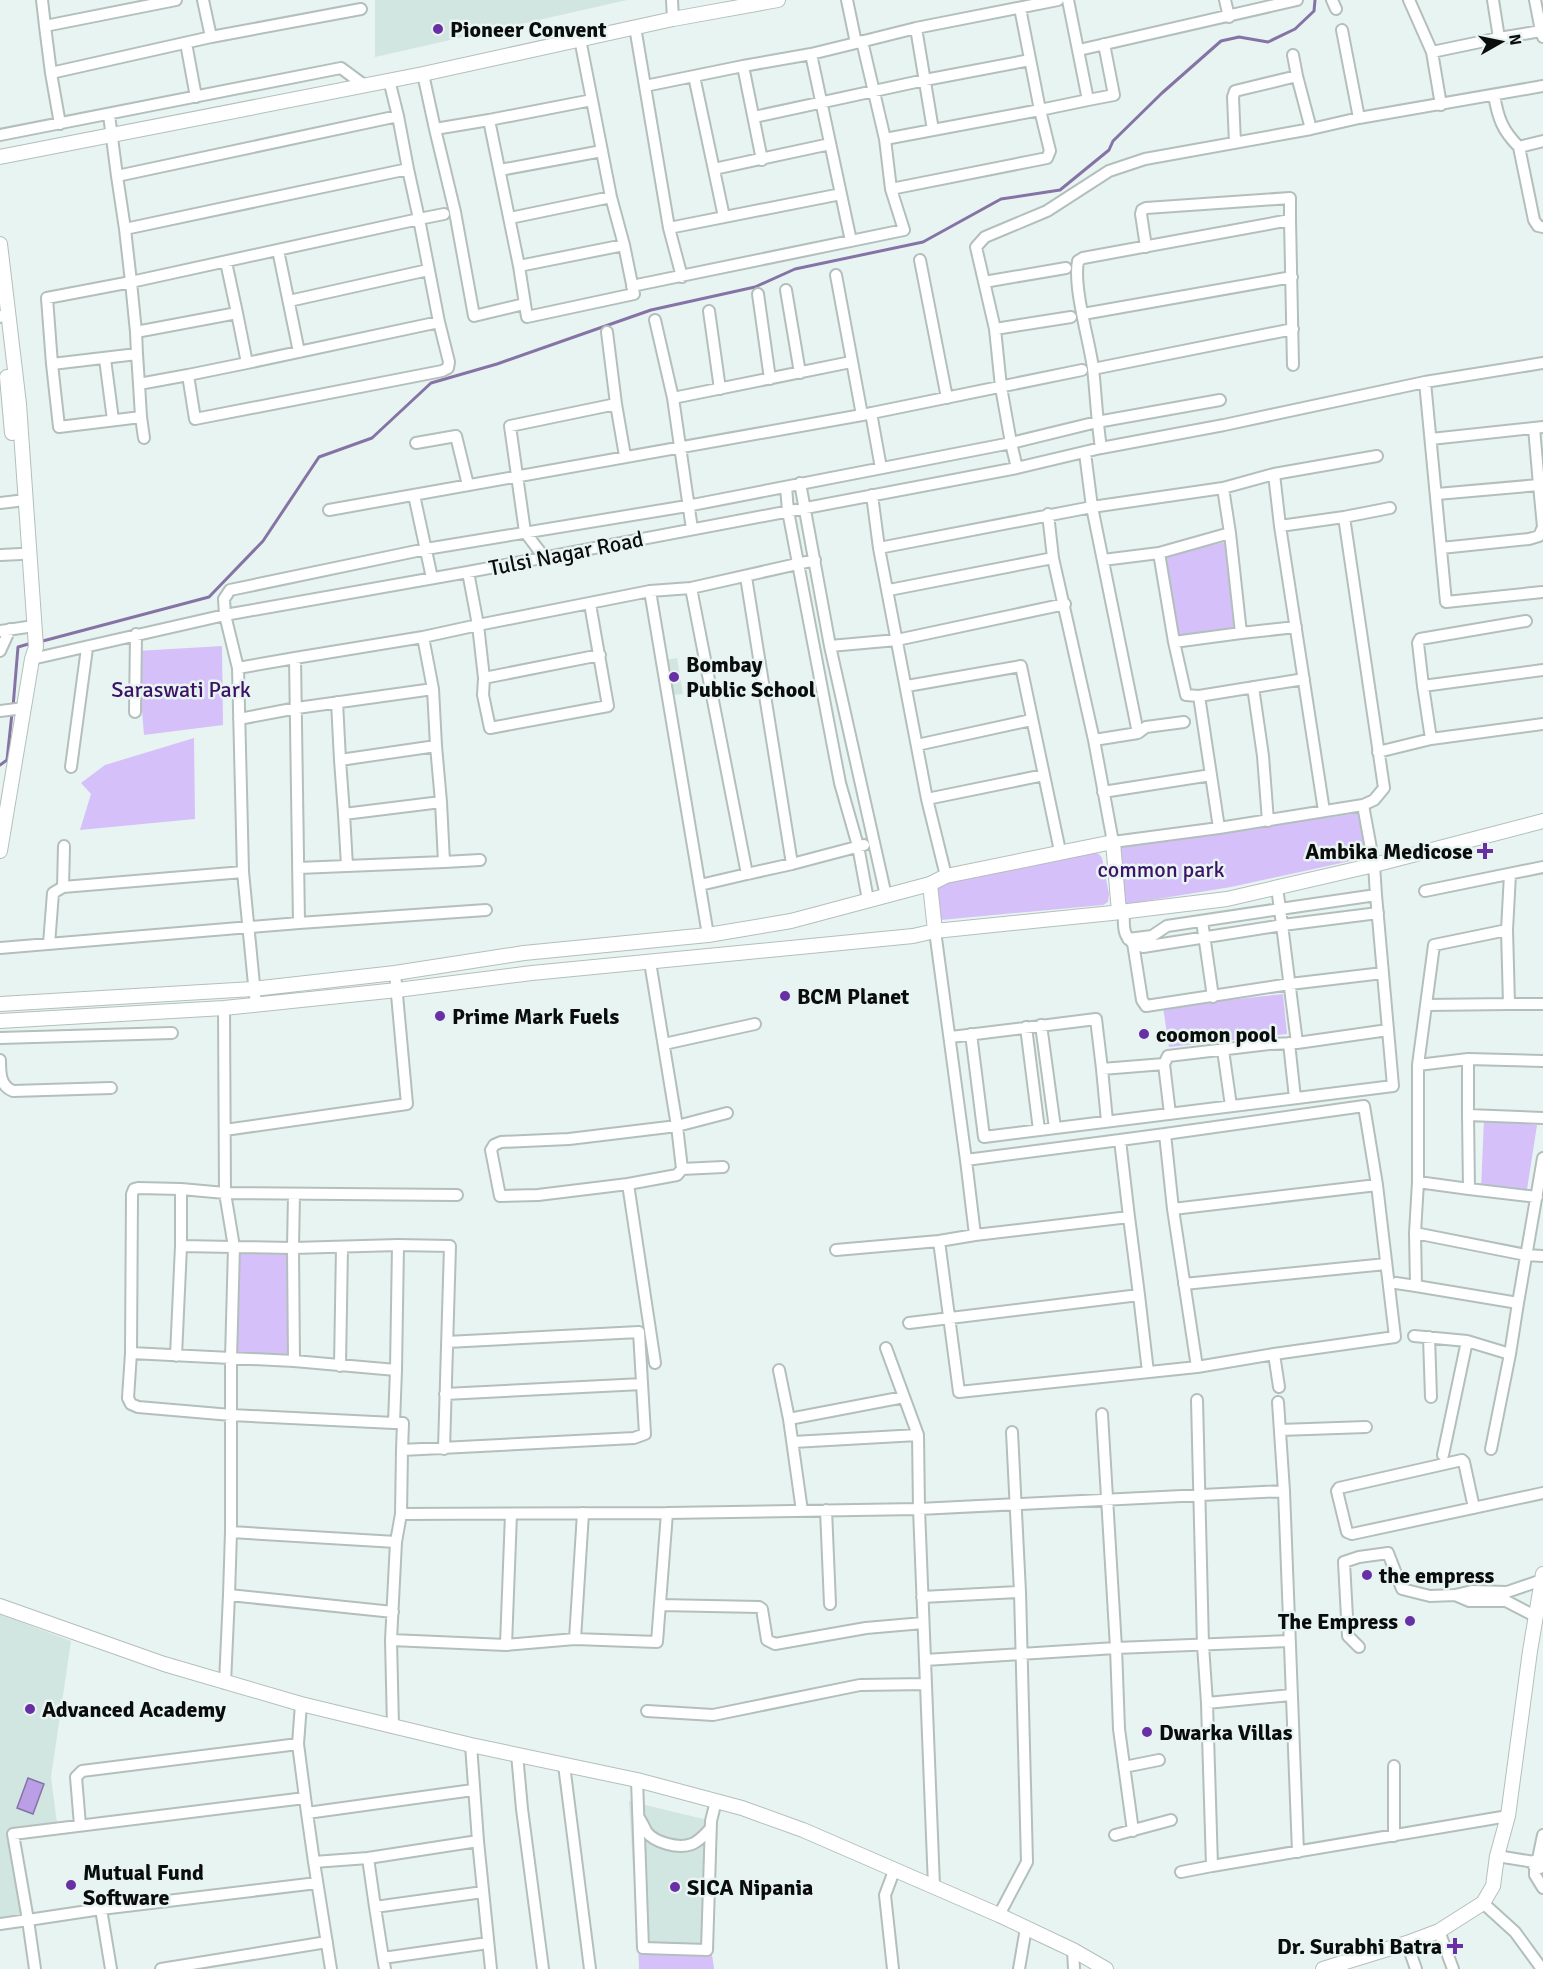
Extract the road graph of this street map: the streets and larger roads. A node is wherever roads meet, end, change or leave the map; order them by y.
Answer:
1 (42, 0) edge
2 (176, 0) edge
3 (203, 0) edge
4 (672, 0) edge
5 (778, 0) edge
6 (847, 0) edge
7 (1058, 0) edge
8 (1068, 0) edge
9 (1225, 0) edge
10 (1297, 0) edge
11 (1412, 0) edge
12 (1493, 0) edge
13 (1535, 0) edge
14 (1020, 8) junction
15 (361, 9) dead end
16 (1229, 17) junction
17 (673, 19) junction
18 (45, 26) junction
19 (635, 27) junction
20 (916, 28) junction
21 (1342, 30) dead end
22 (1542, 33) edge
23 (211, 37) junction
24 (1499, 38) junction
25 (580, 39) junction
26 (859, 42) junction
27 (186, 43) junction
28 (1104, 44) junction
29 (1079, 50) junction
30 (1432, 52) junction
31 (811, 54) junction
32 (1293, 55) dead end
33 (1030, 60) junction
34 (744, 66) junction
35 (51, 73) junction
36 (423, 74) junction
37 (694, 76) junction
38 (1297, 76) junction
39 (388, 80) junction
40 (925, 80) junction
41 (364, 85) junction
42 (645, 86) junction
43 (1543, 86) edge
44 (874, 91) junction
45 (1494, 96) junction
46 (196, 97) junction
47 (592, 100) junction
48 (1088, 100) junction
49 (821, 102) junction
50 (1441, 105) junction
51 (1040, 110) junction
52 (109, 115) junction
53 (398, 116) junction
54 (754, 117) junction
55 (1359, 118) junction
56 (489, 120) junction
57 (60, 124) junction
58 (435, 129) junction
59 (1311, 129) junction
60 (933, 130) junction
61 (0, 135) edge
62 (112, 136) junction
63 (885, 140) junction
64 (1543, 141) edge
65 (1235, 143) junction
66 (830, 144) junction
67 (1519, 147) junction
68 (602, 150) junction
69 (0, 157) edge
70 (762, 160) junction
71 (408, 170) junction
72 (500, 170) junction
73 (714, 170) junction
74 (117, 176) junction
75 (891, 189) junction
76 (841, 194) junction
77 (611, 197) junction
78 (444, 214) dead end
79 (724, 217) junction
80 (510, 218) junction
81 (419, 219) junction
82 (1290, 220) junction
83 (1543, 227) edge
84 (669, 228) junction
85 (125, 229) junction
86 (851, 241) junction
87 (0, 243) edge
88 (624, 245) junction
89 (1146, 246) junction
90 (278, 250) junction
91 (920, 260) dead end
92 (226, 262) junction
93 (519, 266) junction
94 (1066, 268) dead end
95 (428, 270) junction
96 (836, 275) dead end
97 (682, 277) junction
98 (1292, 277) junction
99 (131, 282) junction
100 (984, 282) junction
101 (632, 286) junction
102 (786, 290) dead end
103 (758, 294) dead end
104 (289, 301) junction
105 (524, 304) junction
106 (709, 310) dead end
107 (0, 313) edge
108 (237, 313) junction
109 (1083, 314) junction
110 (1071, 316) dead end
111 (655, 320) dead end
112 (439, 322) junction
113 (995, 329) junction
114 (1293, 329) junction
115 (135, 332) junction
116 (607, 332) dead end
117 (299, 352) junction
118 (137, 354) junction
119 (105, 359) junction
120 (851, 362) junction
121 (247, 363) junction
122 (1543, 363) edge
123 (52, 364) junction
124 (1293, 365) dead end
125 (1087, 369) junction
126 (800, 373) junction
127 (188, 375) junction
128 (770, 379) junction
129 (1425, 382) junction
130 (139, 384) junction
131 (1001, 387) junction
132 (720, 389) junction
133 (673, 398) junction
134 (947, 398) junction
135 (1220, 400) dead end
136 (616, 404) junction
137 (867, 414) junction
138 (141, 417) junction
139 (113, 420) junction
140 (1098, 422) junction
141 (1538, 427) edge
142 (144, 438) dead end
143 (1431, 439) junction
144 (416, 443) dead end
145 (1011, 443) junction
146 (681, 447) junction
147 (1101, 448) junction
148 (1085, 453) junction
149 (625, 456) junction
150 (1377, 456) dead end
151 (881, 468) junction
152 (1017, 468) junction
153 (1274, 474) junction
154 (517, 477) junction
155 (800, 483) junction
156 (468, 485) junction
157 (1539, 485) junction
158 (786, 487) junction
159 (1223, 488) junction
160 (1437, 494) junction
161 (414, 495) junction
162 (872, 495) junction
163 (17, 501) junction
164 (0, 503) edge
165 (687, 506) junction
166 (1092, 507) junction
167 (806, 508) junction
168 (1390, 508) dead end
169 (329, 510) dead end
170 (788, 511) junction
171 (1048, 514) junction
172 (1344, 517) junction
173 (1280, 526) junction
174 (692, 529) junction
175 (525, 532) junction
176 (1230, 533) junction
177 (879, 548) junction
178 (1441, 548) junction
179 (426, 549) junction
180 (1159, 553) junction
181 (21, 554) junction
182 (0, 555) edge
183 (544, 557) junction
184 (1053, 558) junction
185 (815, 560) junction
186 (1103, 560) junction
187 (799, 564) junction
188 (468, 572) junction
189 (746, 576) junction
190 (432, 578) junction
191 (691, 588) junction
192 (889, 590) junction
193 (650, 591) junction
194 (1542, 592) edge
195 (590, 604) junction
196 (1065, 604) junction
197 (225, 615) junction
198 (1526, 621) dead end
199 (478, 625) junction
200 (1296, 627) junction
201 (5, 630) edge
202 (1241, 633) junction
203 (136, 634) junction
204 (423, 637) junction
205 (897, 640) junction
206 (31, 642) junction
207 (1174, 642) junction
208 (830, 646) junction
209 (87, 648) junction
210 (0, 651) edge
211 (600, 655) junction
212 (295, 658) junction
213 (238, 668) junction
214 (1543, 670) edge
215 (484, 678) junction
216 (1304, 679) junction
217 (907, 686) junction
218 (1423, 686) junction
219 (1253, 687) junction
220 (433, 689) junction
221 (1199, 696) junction
222 (337, 702) junction
223 (297, 708) junction
224 (12, 710) edge
225 (135, 712) dead end
226 (239, 719) junction
227 (1031, 720) junction
228 (1184, 722) dead end
229 (1543, 724) edge
230 (1138, 733) junction
231 (1431, 739) junction
232 (1094, 740) junction
233 (917, 745) junction
234 (435, 746) junction
235 (1378, 752) junction
236 (340, 760) junction
237 (71, 767) dead end
238 (1044, 775) junction
239 (1211, 775) junction
240 (1103, 792) junction
241 (927, 799) junction
242 (441, 802) junction
243 (1363, 805) junction
244 (1324, 811) junction
245 (344, 814) junction
246 (1268, 820) junction
247 (1543, 822) edge
248 (1219, 828) junction
249 (1113, 842) junction
250 (873, 843) junction
251 (64, 846) dead end
252 (858, 846) junction
253 (0, 851) edge
254 (1060, 851) junction
255 (480, 860) dead end
256 (444, 862) junction
257 (792, 864) junction
258 (1374, 865) junction
259 (347, 866) junction
260 (1543, 867) edge
261 (298, 868) junction
262 (243, 872) junction
263 (747, 874) junction
264 (1510, 874) junction
265 (946, 876) junction
266 (930, 884) junction
267 (700, 885) junction
268 (63, 887) junction
269 (1277, 888) junction
270 (1425, 891) dead end
271 (1376, 895) junction
272 (886, 896) junction
273 (868, 900) junction
274 (1280, 909) junction
275 (486, 910) dead end
276 (1122, 912) junction
277 (1378, 912) junction
278 (1202, 921) junction
279 (299, 923) junction
280 (1283, 925) junction
281 (249, 928) junction
282 (1507, 930) junction
283 (935, 931) junction
284 (708, 935) junction
285 (1204, 937) junction
286 (1131, 941) junction
287 (49, 944) junction
288 (0, 948) edge
289 (650, 962) junction
290 (455, 964) junction
291 (395, 972) junction
292 (1383, 973) junction
293 (458, 983) junction
294 (1290, 984) junction
295 (253, 989) junction
296 (397, 990) junction
297 (1213, 997) junction
298 (0, 1004) edge
299 (1509, 1004) junction
300 (1543, 1004) edge
301 (256, 1005) junction
302 (1426, 1005) junction
303 (224, 1008) junction
304 (0, 1021) edge
305 (755, 1024) dead end
306 (1041, 1025) junction
307 (1026, 1027) junction
308 (1388, 1030) junction
309 (172, 1033) dead end
310 (971, 1034) junction
311 (951, 1037) junction
312 (0, 1038) edge
313 (1293, 1043) junction
314 (664, 1044) junction
315 (1223, 1050) junction
316 (1468, 1059) junction
317 (0, 1060) edge
318 (1543, 1061) edge
319 (1164, 1064) junction
320 (1418, 1065) junction
321 (1102, 1069) junction
322 (111, 1088) dead end
323 (1295, 1098) junction
324 (1231, 1106) junction
325 (728, 1113) dead end
326 (1170, 1114) junction
327 (1467, 1115) junction
328 (1543, 1119) edge
329 (1107, 1121) junction
330 (677, 1126) junction
331 (1055, 1128) junction
332 (225, 1130) junction
333 (1040, 1130) junction
334 (1165, 1134) junction
335 (1120, 1140) junction
336 (1543, 1158) edge
337 (966, 1160) junction
338 (723, 1167) dead end
339 (682, 1168) junction
340 (1418, 1182) junction
341 (628, 1184) junction
342 (1377, 1185) junction
343 (181, 1189) junction
344 (1469, 1189) junction
345 (225, 1193) junction
346 (294, 1194) junction
347 (457, 1194) dead end
348 (1537, 1197) junction
349 (1173, 1209) junction
350 (1129, 1217) junction
351 (1415, 1233) junction
352 (975, 1235) junction
353 (939, 1241) junction
354 (398, 1245) junction
355 (182, 1246) junction
356 (234, 1247) junction
357 (342, 1247) junction
358 (293, 1248) junction
359 (836, 1250) dead end
360 (1527, 1255) junction
361 (1543, 1256) edge
362 (1386, 1264) junction
363 (1395, 1283) dead end
364 (1184, 1284) junction
365 (1416, 1286) junction
366 (1139, 1295) junction
367 (1518, 1303) junction
368 (949, 1317) junction
369 (909, 1323) dead end
370 (1414, 1336) dead end
371 (1429, 1337) junction
372 (1467, 1341) junction
373 (447, 1342) junction
374 (886, 1348) dead end
375 (131, 1353) junction
376 (1274, 1354) junction
377 (1510, 1354) junction
378 (176, 1356) junction
379 (231, 1359) junction
380 (294, 1362) junction
381 (655, 1363) dead end
382 (340, 1366) junction
383 (1197, 1367) junction
384 (396, 1370) junction
385 (779, 1370) dead end
386 (1148, 1372) junction
387 (642, 1384) junction
388 (1279, 1387) dead end
389 (445, 1394) junction
390 (904, 1397) junction
391 (1431, 1397) dead end
392 (1197, 1400) dead end
393 (1278, 1402) dead end
394 (1102, 1414) dead end
395 (231, 1415) junction
396 (789, 1419) junction
397 (394, 1423) junction
398 (1366, 1427) dead end
399 (1280, 1430) junction
400 (1012, 1432) dead end
401 (918, 1435) junction
402 (793, 1442) junction
403 (444, 1449) junction
404 (1491, 1449) dead end
405 (402, 1450) junction
406 (1443, 1455) dead end
407 (1284, 1491) junction
408 (1543, 1493) edge
409 (1200, 1494) junction
410 (1107, 1499) junction
411 (1016, 1503) junction
412 (1474, 1508) junction
413 (919, 1509) junction
414 (825, 1510) junction
415 (802, 1511) junction
416 (667, 1513) junction
417 (400, 1514) junction
418 (511, 1514) junction
419 (584, 1514) junction
420 (231, 1532) junction
421 (396, 1542) junction
422 (1542, 1577) edge
423 (1020, 1592) junction
424 (229, 1595) junction
425 (922, 1596) junction
426 (1506, 1596) junction
427 (1541, 1599) edge
428 (830, 1604) dead end
429 (660, 1605) junction
430 (0, 1606) edge
431 (393, 1612) junction
432 (1535, 1616) junction
433 (923, 1623) junction
434 (575, 1639) junction
435 (391, 1640) junction
436 (1289, 1641) junction
437 (507, 1645) junction
438 (1203, 1645) junction
439 (1359, 1647) dead end
440 (1116, 1648) junction
441 (1022, 1655) junction
442 (925, 1660) junction
443 (225, 1683) junction
444 (926, 1684) junction
445 (1291, 1695) junction
446 (1207, 1703) junction
447 (301, 1704) junction
448 (647, 1711) dead end
449 (393, 1727) junction
450 (298, 1744) junction
451 (471, 1745) junction
452 (517, 1754) junction
453 (1159, 1760) dead end
454 (564, 1765) junction
455 (1394, 1766) dead end
456 (1124, 1767) junction
457 (637, 1780) junction
458 (473, 1790) junction
459 (305, 1798) junction
460 (716, 1801) junction
461 (306, 1813) junction
462 (637, 1814) junction
463 (1508, 1816) junction
464 (1171, 1820) dead end
465 (80, 1825) junction
466 (711, 1828) junction
467 (1133, 1831) junction
468 (1115, 1835) dead end
469 (1543, 1835) edge
470 (1394, 1836) junction
471 (478, 1841) junction
472 (1298, 1852) junction
473 (1497, 1856) junction
474 (368, 1858) junction
475 (314, 1862) junction
476 (1538, 1864) edge
477 (1212, 1866) junction
478 (894, 1871) junction
479 (1181, 1872) dead end
480 (317, 1883) junction
481 (934, 1886) junction
482 (1543, 1888) edge
483 (483, 1892) junction
484 (1483, 1903) junction
485 (375, 1907) junction
486 (101, 1909) junction
487 (999, 1915) junction
488 (28, 1920) junction
489 (0, 1924) edge
490 (1026, 1928) junction
491 (1439, 1930) junction
492 (327, 1942) junction
493 (1407, 1943) junction
494 (489, 1944) junction
495 (1073, 1950) junction
496 (384, 1964) edge
497 (35, 1969) edge
498 (111, 1969) edge
499 (160, 1969) edge
500 (331, 1969) edge
501 (491, 1969) edge
502 (543, 1969) edge
503 (590, 1969) edge
504 (892, 1969) edge
505 (1019, 1969) edge
506 (1074, 1969) edge
507 (1107, 1969) edge
508 (1323, 1969) edge
509 (1416, 1969) edge
510 (1453, 1969) edge
511 (1542, 1969) edge

1 - 18 street
2 - 18 street
3 - 23 street
4 - 17 street
5 - 17 street
6 - 26 street
7 - 14 street
8 - 29 street
9 - 16 street
10 - 16 street
11 - 30 street
12 - 24 street
13 - 22 street
14 - 20 street
14 - 33 street
15 - 23 street
16 - 28 street
17 - 19 street
18 - 35 street
19 - 25 street
19 - 42 street
20 - 26 street
20 - 40 street
21 - 55 street
22 - 24 street
23 - 27 street
24 - 30 street
25 - 36 street
25 - 47 street
26 - 31 street
26 - 44 street
27 - 35 street
27 - 46 street
28 - 29 street
28 - 48 street
29 - 48 street
30 - 50 street
31 - 34 street
31 - 49 street
32 - 38 street
33 - 40 street
33 - 51 street
34 - 37 street
34 - 54 street
35 - 57 street
36 - 39 street
36 - 58 street
37 - 42 street
37 - 73 street
38 - 59 street
38 - 65 street
39 - 41 street
39 - 53 street
40 - 44 street
40 - 60 street
41 - 46 street
41 - 62 street
42 - 84 street
43 - 45 street
44 - 49 street
44 - 63 street
45 - 50 street
45 - 67 street
46 - 52 street
47 - 56 street
47 - 68 street
48 - 51 street
49 - 54 street
49 - 66 street
50 - 55 street
51 - 60 street
51 - 75 street
52 - 57 street
52 - 62 street
53 - 71 street
53 - 74 street
54 - 70 street
55 - 59 street
56 - 58 street
56 - 72 street
57 - 61 street
58 - 105 street
59 - 65 street
60 - 63 street
62 - 69 street
62 - 74 street
63 - 75 street
64 - 67 street
65 - 100 street
66 - 70 street
66 - 76 street
67 - 83 street
68 - 72 street
68 - 77 street
70 - 73 street
71 - 81 street
71 - 85 street
72 - 80 street
73 - 79 street
74 - 85 street
75 - 86 street
76 - 79 street
76 - 86 street
77 - 80 street
77 - 88 street
78 - 81 street
79 - 84 street
80 - 93 street
81 - 90 street
81 - 95 street
82 - 89 street
82 - 89 street
82 - 98 street
84 - 97 street
85 - 99 street
86 - 97 street
87 - 206 street
88 - 93 street
88 - 101 street
89 - 109 street
90 - 92 street
90 - 104 street
91 - 134 street
92 - 99 street
92 - 108 street
93 - 105 street
94 - 100 street
95 - 104 street
95 - 112 street
96 - 120 street
97 - 101 street
98 - 109 street
98 - 114 street
99 - 115 street
99 - 123 street
100 - 113 street
101 - 105 street
102 - 126 street
103 - 128 street
104 - 117 street
106 - 132 street
107 - 163 street
108 - 115 street
108 - 121 street
109 - 125 street
110 - 113 street
111 - 133 street
112 - 117 street
112 - 127 street
113 - 131 street
114 - 124 street
114 - 125 street
115 - 118 street
116 - 136 street
117 - 121 street
118 - 119 street
118 - 130 street
119 - 123 street
119 - 139 street
120 - 126 street
120 - 137 street
121 - 127 street
122 - 129 street, Tulsi Nagar Road
123 - 139 street
125 - 131 street
125 - 140 street
126 - 128 street
127 - 130 street
128 - 132 street
129 - 143 street
129 - 147 street, Tulsi Nagar Road
130 - 138 street
131 - 134 street
131 - 145 street
132 - 133 street
133 - 146 street
134 - 137 street
135 - 140 street
136 - 149 street
136 - 154 street
137 - 146 street
137 - 151 street
138 - 139 street
138 - 142 street
140 - 145 street
140 - 147 street
141 - 143 street
141 - 157 street
143 - 160 street
144 - 156 street
145 - 151 street
145 - 152 street
146 - 149 street
146 - 165 street
147 - 148 street, Tulsi Nagar Road
148 - 152 street, Tulsi Nagar Road
148 - 166 street
149 - 154 street
150 - 153 street
151 - 155 street
152 - 162 street, Tulsi Nagar Road
153 - 159 street
153 - 173 street
154 - 156 street
154 - 175 street
155 - 158 street
155 - 167 street
156 - 161 street
157 - 160 street
157 - 178 street
158 - 165 street
158 - 170 street
159 - 166 street
159 - 176 street
160 - 178 street
161 - 169 street
161 - 179 street
162 - 167 street, Tulsi Nagar Road
162 - 177 street
163 - 164 street
163 - 181 street
165 - 174 street
165 - 175 street
166 - 171 street
166 - 186 street
167 - 170 street, Tulsi Nagar Road
167 - 185 street
168 - 172 street
170 - 174 street, Tulsi Nagar Road
170 - 187 street
171 - 177 street
171 - 184 street
172 - 173 street
172 - 235 street
173 - 200 street
174 - 183 street, Tulsi Nagar Road
175 - 179 street
175 - 183 street
176 - 180 street
176 - 202 street
177 - 192 street
178 - 194 street
179 - 190 street
179 - 197 street
180 - 186 street
180 - 207 street
181 - 182 street
181 - 206 street
183 - 188 street, Tulsi Nagar Road
184 - 192 street
184 - 196 street
185 - 187 street
185 - 208 street
186 - 230 street
187 - 189 street
187 - 252 street
188 - 190 street, Tulsi Nagar Road
188 - 199 street
189 - 191 street
189 - 257 street
190 - 197 street, Tulsi Nagar Road
191 - 193 street
191 - 263 street
192 - 205 street
193 - 195 street
193 - 267 street
195 - 199 street
195 - 211 street
196 - 205 street
196 - 232 street
197 - 203 street, Tulsi Nagar Road
197 - 213 street
198 - 218 street
199 - 204 street
199 - 215 street
200 - 202 street
200 - 216 street
201 - 206 street, Tulsi Nagar Road
201 - 210 street
202 - 207 street
203 - 209 street, Tulsi Nagar Road
203 - 225 street
204 - 212 street
204 - 220 street
205 - 208 street
205 - 217 street
206 - 209 street, Tulsi Nagar Road
206 - 224 street
207 - 221 street
208 - 250 street
209 - 237 street
211 - 215 street
211 - 215 street
212 - 213 street
212 - 223 street
213 - 226 street
214 - 218 street
216 - 219 street
216 - 244 street
217 - 227 street
217 - 233 street
218 - 231 street
219 - 221 street
219 - 246 street
220 - 222 street
220 - 234 street
221 - 239 street
222 - 223 street
222 - 236 street
223 - 226 street
223 - 261 street
224 - 253 street
226 - 262 street
227 - 233 street
227 - 238 street
228 - 230 street
229 - 231 street
230 - 232 street
231 - 235 street
232 - 240 street
233 - 241 street
234 - 236 street
234 - 242 street
235 - 243 street
236 - 245 street
238 - 241 street
238 - 254 street
239 - 240 street
239 - 248 street
240 - 249 street
241 - 265 street
242 - 245 street
242 - 256 street
243 - 244 street
243 - 258 street
244 - 246 street
245 - 259 street
246 - 248 street
247 - 258 street
248 - 249 street
249 - 254 street
249 - 276 street
250 - 252 street
250 - 272 street
251 - 268 street
252 - 257 street
252 - 273 street
254 - 265 street
255 - 256 street
256 - 259 street
257 - 263 street
258 - 269 street
258 - 271 street
259 - 261 street
260 - 264 street
261 - 279 street
262 - 268 street
262 - 281 street
263 - 267 street
264 - 270 street
264 - 282 street
265 - 266 street
266 - 272 street
266 - 283 street
267 - 284 street
268 - 287 street
269 - 274 street
269 - 276 street
271 - 274 street
271 - 277 street
272 - 273 street
273 - 284 street
274 - 278 street
274 - 280 street
275 - 279 street
276 - 283 street
276 - 286 street
277 - 280 street
277 - 292 street
278 - 285 street
278 - 286 street
279 - 281 street
280 - 285 street
280 - 294 street
281 - 287 street
281 - 295 street
282 - 299 street
282 - 302 street
283 - 289 street
283 - 311 street
284 - 290 street
285 - 286 street
285 - 297 street
286 - 297 street
287 - 288 street
289 - 293 street
289 - 314 street
290 - 291 street
290 - 293 street
291 - 295 street
291 - 296 street
292 - 294 street
292 - 308 street
293 - 296 street
294 - 297 street
294 - 313 street
295 - 298 street
295 - 301 street
296 - 301 street
296 - 332 street
299 - 300 street
299 - 302 street
301 - 303 street
302 - 320 street
303 - 304 street
303 - 332 street
305 - 314 street
306 - 307 street
306 - 321 street
306 - 331 street
307 - 310 street
307 - 333 street
308 - 313 street
308 - 323 street
309 - 312 street
310 - 311 street
310 - 333 street
311 - 337 street
313 - 315 street
313 - 323 street
314 - 330 street
315 - 319 street
315 - 324 street
316 - 318 street
316 - 320 street
316 - 327 street
317 - 322 street
319 - 321 street
319 - 326 street
320 - 340 street
321 - 329 street
323 - 324 street
324 - 326 street
325 - 330 street
326 - 329 street
327 - 328 street
327 - 344 street
329 - 331 street
330 - 339 street
330 - 341 street
331 - 333 street
332 - 345 street
334 - 335 street
334 - 342 street
334 - 349 street
335 - 337 street
335 - 350 street
336 - 348 street
337 - 352 street
338 - 339 street
339 - 341 street
340 - 344 street
340 - 351 street
341 - 381 street
342 - 349 street
342 - 362 street
343 - 345 street
343 - 355 street
343 - 375 street
344 - 348 street
345 - 346 street
345 - 356 street
346 - 347 street
346 - 358 street
348 - 360 street
349 - 364 street
350 - 352 street
350 - 366 street
351 - 360 street
351 - 365 street
352 - 353 street
353 - 359 street
353 - 368 street
354 - 357 street
354 - 373 street
354 - 384 street
355 - 356 street
355 - 378 street
356 - 358 street
356 - 379 street
357 - 358 street
357 - 382 street
358 - 380 street
360 - 361 street
360 - 367 street
362 - 364 street
362 - 376 street
363 - 365 street
364 - 383 street
365 - 367 street
366 - 368 street
366 - 386 street
367 - 377 street
368 - 369 street
368 - 386 street
370 - 371 street
371 - 372 street
371 - 391 street
372 - 377 street
372 - 406 street
373 - 387 street
373 - 389 street
374 - 390 street
375 - 378 street
375 - 395 street
376 - 383 street
376 - 388 street
377 - 404 street
378 - 379 street
379 - 380 street
379 - 395 street
380 - 382 street
382 - 384 street
383 - 386 street
384 - 397 street
385 - 396 street
387 - 389 street
387 - 403 street
389 - 403 street
390 - 396 street
390 - 401 street
392 - 409 street
393 - 399 street
394 - 410 street
395 - 397 street
395 - 420 street
396 - 402 street
397 - 405 street
398 - 399 street
399 - 407 street
400 - 411 street
401 - 402 street
401 - 413 street
402 - 415 street
403 - 405 street
405 - 417 street
407 - 409 street
407 - 436 street
408 - 412 street
409 - 410 street
409 - 438 street
410 - 411 street
410 - 440 street
411 - 413 street
411 - 423 street
412 - 412 street
413 - 414 street
413 - 425 street
414 - 415 street
414 - 428 street
415 - 416 street
416 - 419 street
416 - 429 street
417 - 418 street
417 - 421 street
418 - 419 street
418 - 437 street
419 - 434 street
420 - 421 street
420 - 424 street
421 - 431 street
422 - 426 street
422 - 427 street
423 - 425 street
423 - 441 street
424 - 431 street
424 - 443 street
425 - 433 street
426 - 432 street
426 - 439 street
427 - 432 street
429 - 433 street
429 - 434 street
430 - 443 street
431 - 435 street
432 - 463 street
433 - 442 street
434 - 437 street
435 - 437 street
435 - 449 street
436 - 438 street
436 - 445 street
438 - 440 street
438 - 446 street
440 - 441 street
440 - 456 street
441 - 442 street
441 - 487 street
442 - 444 street
443 - 447 street
444 - 448 street
444 - 481 street
445 - 446 street
445 - 472 street
446 - 477 street
447 - 449 street
447 - 450 street
449 - 451 street
450 - 459 street
450 - 465 street
451 - 452 street
451 - 458 street
452 - 454 street
452 - 502 street
453 - 456 street
454 - 457 street
454 - 503 street
455 - 470 street
456 - 467 street
457 - 460 street
457 - 462 street
458 - 461 street
458 - 471 street
459 - 461 street
459 - 465 street
460 - 466 street
460 - 478 street
461 - 475 street
462 - 466 street
462 - 466 street
463 - 470 street
463 - 473 street
464 - 467 street
465 - 488 street
467 - 468 street
469 - 476 street
470 - 472 street
471 - 474 street
471 - 483 street
472 - 477 street
473 - 476 street
473 - 484 street
474 - 475 street
474 - 485 street
475 - 480 street
476 - 482 street
477 - 479 street
478 - 481 street
478 - 504 street
480 - 486 street
480 - 492 street
481 - 487 street
483 - 485 street
483 - 494 street
484 - 491 street
484 - 511 street
485 - 496 street
486 - 488 street
486 - 498 street
487 - 490 street
488 - 489 street
488 - 497 street
490 - 495 street
490 - 505 street
491 - 493 street
491 - 510 street
492 - 499 street
492 - 500 street
493 - 508 street
493 - 509 street
494 - 496 street
494 - 501 street
495 - 506 street
495 - 507 street

